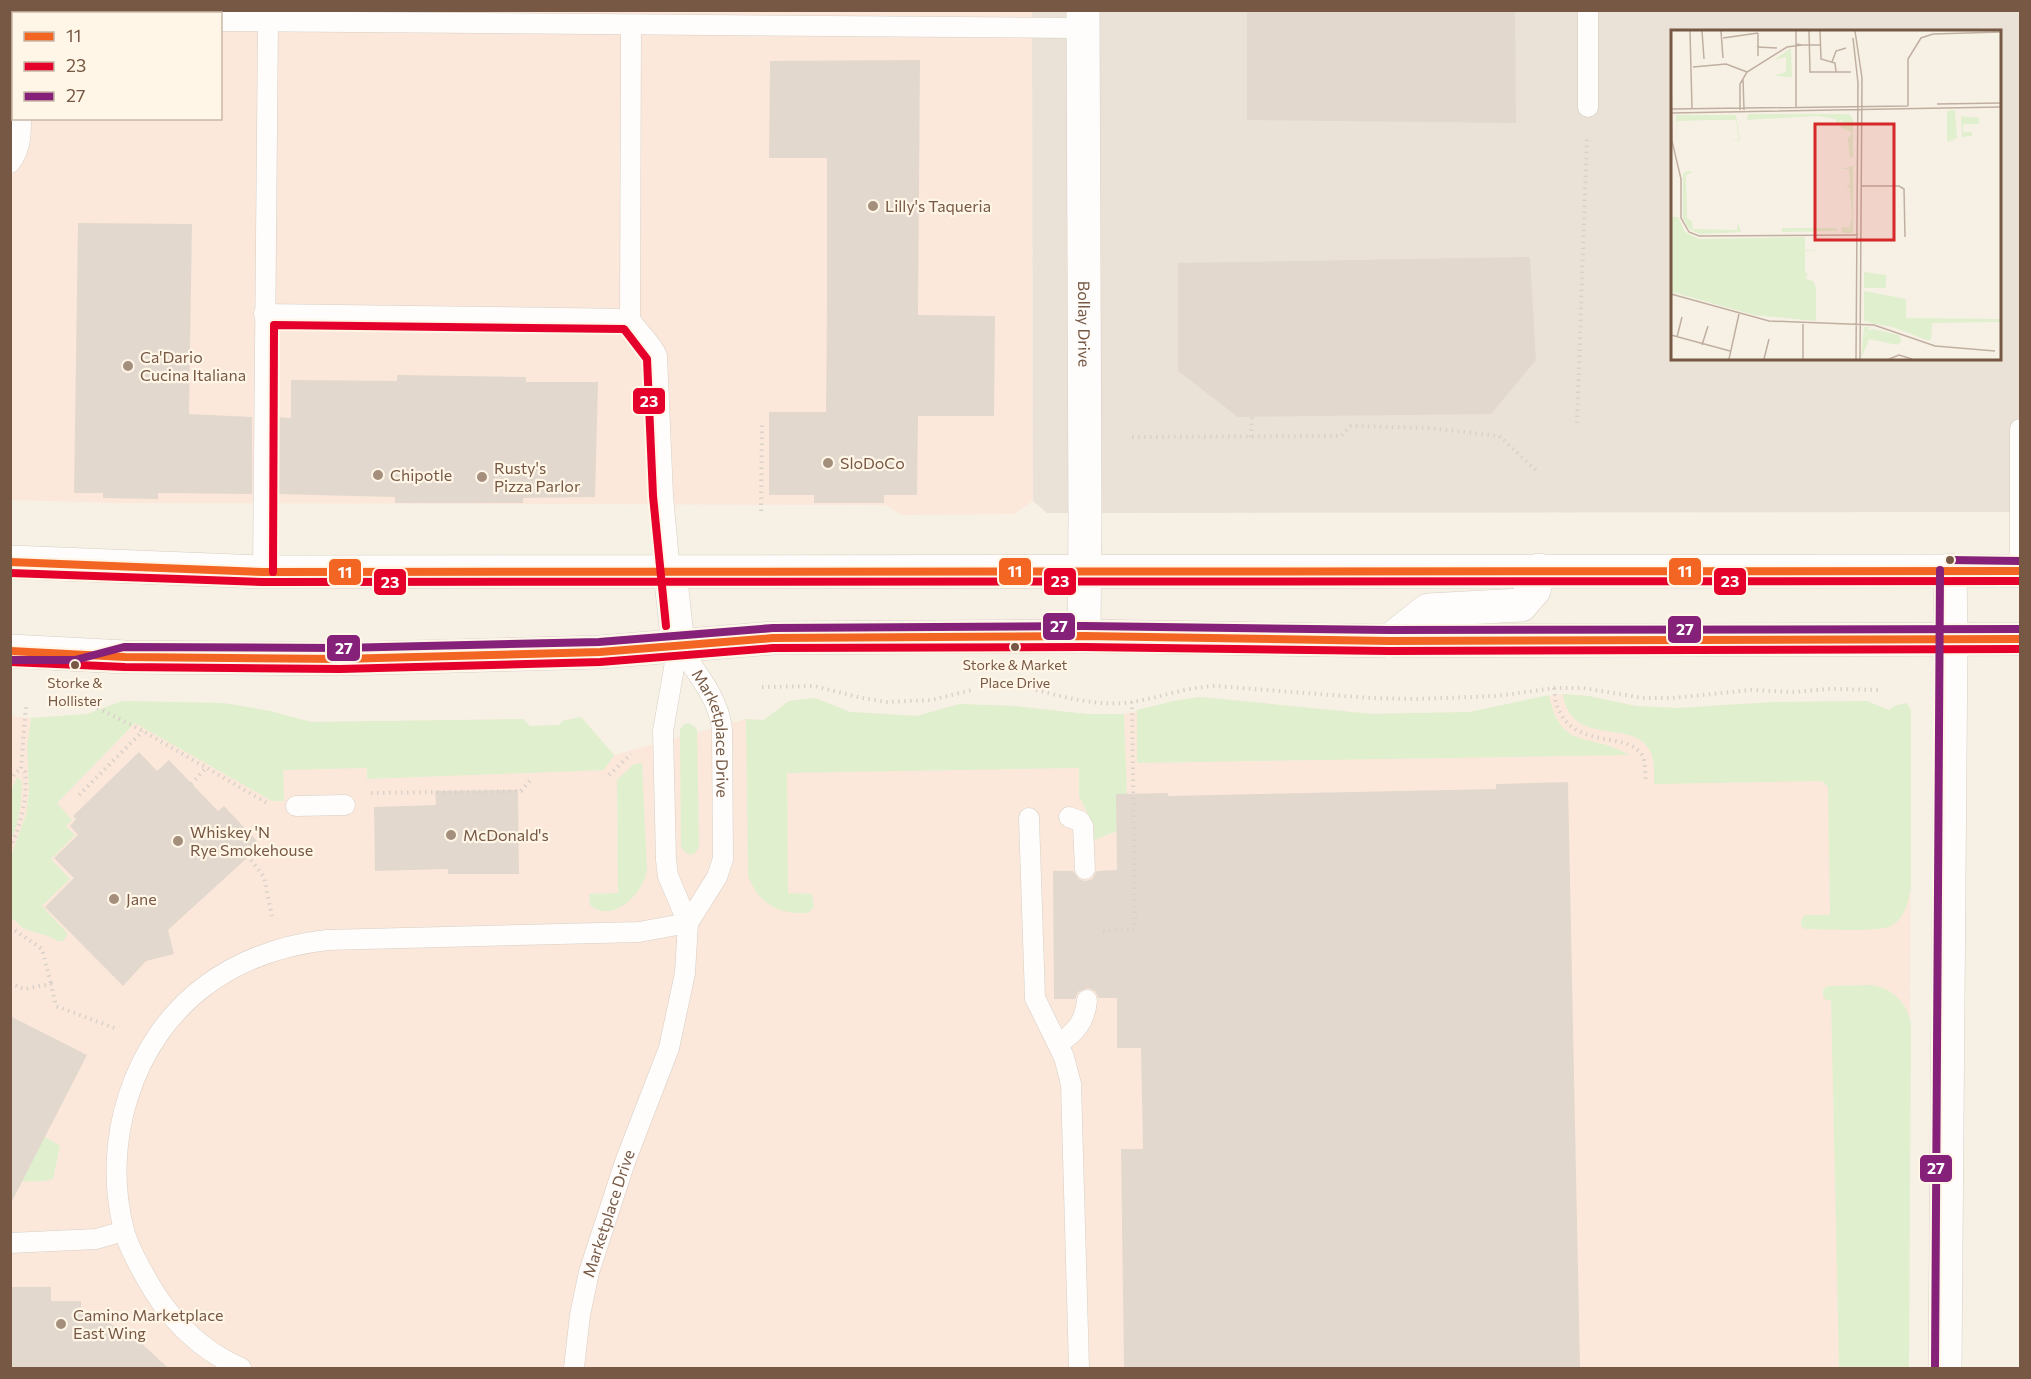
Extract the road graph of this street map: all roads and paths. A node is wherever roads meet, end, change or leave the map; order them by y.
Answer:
1 (1588, 10) edge
2 (403, 16) edge
3 (1083, 19) edge
4 (222, 21) edge
5 (268, 21) junction
6 (631, 25) junction
7 (1588, 107) joint
8 (21, 120) edge
9 (10, 163) edge
10 (264, 314) junction
11 (630, 319) junction
12 (1252, 417) dead end
13 (762, 422) dead end
14 (1577, 423) dead end
15 (2020, 429) edge
16 (1132, 437) dead end
17 (1251, 437) junction
18 (1538, 472) dead end
19 (761, 511) dead end
20 (10, 562) edge
21 (1085, 570) junction
22 (1539, 570) junction
23 (1950, 570) junction
24 (2020, 571) edge
25 (263, 572) junction
26 (670, 572) junction
27 (1084, 636) junction
28 (1951, 639) junction
29 (2020, 639) edge
30 (1389, 641) junction
31 (678, 645) junction
32 (10, 651) edge
33 (125, 657) junction
34 (10, 671) edge
35 (762, 687) dead end
36 (1554, 688) junction
37 (972, 690) dead end
38 (1036, 690) dead end
39 (1879, 690) dead end
40 (1132, 702) junction
41 (26, 705) dead end
42 (92, 705) dead end
43 (143, 732) junction
44 (631, 754) dead end
45 (206, 768) junction
46 (21, 769) junction
47 (609, 775) dead end
48 (532, 778) dead end
49 (10, 781) edge
50 (1646, 783) dead end
51 (191, 784) dead end
52 (370, 793) dead end
53 (79, 795) dead end
54 (345, 805) dead end
55 (296, 806) dead end
56 (273, 807) dead end
57 (1069, 817) dead end
58 (1029, 818) dead end
59 (10, 848) edge
60 (251, 860) dead end
61 (1085, 869) dead end
62 (272, 916) dead end
63 (688, 922) junction
64 (10, 927) edge
65 (1103, 931) dead end
66 (10, 982) edge
67 (51, 984) junction
68 (1087, 1000) dead end
69 (117, 1029) dead end
70 (1058, 1044) junction
71 (124, 1231) junction
72 (10, 1243) edge
73 (241, 1368) edge
74 (574, 1368) edge
75 (1079, 1368) edge
76 (1945, 1368) edge

1 - 7 lane
2 - 5 lane
2 - 6 lane
3 - 6 lane
3 - 21 main road, Bollay Drive
4 - 5 lane
5 - 10 lane
6 - 11 lane
7 - 14 path
8 - 9 lane
10 - 11 lane
10 - 25 lane
11 - 26 lane
12 - 17 path
13 - 19 path
15 - 24 lane
16 - 17 path
17 - 18 path
20 - 25 main road
21 - 22 main road
21 - 26 main road
21 - 27 main road, Bollay Drive
22 - 23 main road
22 - 30 main road
23 - 24 main road
23 - 28 main road
25 - 26 main road
26 - 31 main road
27 - 30 main road
27 - 31 main road
28 - 29 main road
28 - 30 main road
28 - 76 main road
31 - 33 main road
31 - 63 lane, Marketplace Drive
31 - 63 lane, Marketplace Drive
32 - 33 main road
33 - 34 main road
35 - 37 path
36 - 39 path
36 - 40 path
36 - 50 path
38 - 40 path
40 - 65 path
41 - 46 path
42 - 43 path
43 - 45 path
43 - 53 path
44 - 47 path
45 - 51 path
45 - 56 path
46 - 49 path
46 - 59 path
48 - 52 path
54 - 55 lane
57 - 61 lane
58 - 70 lane
60 - 62 path
63 - 71 lane
63 - 74 lane, Marketplace Drive
64 - 67 path
66 - 67 path
67 - 69 path
68 - 70 lane
70 - 75 lane
71 - 72 lane
71 - 73 lane

